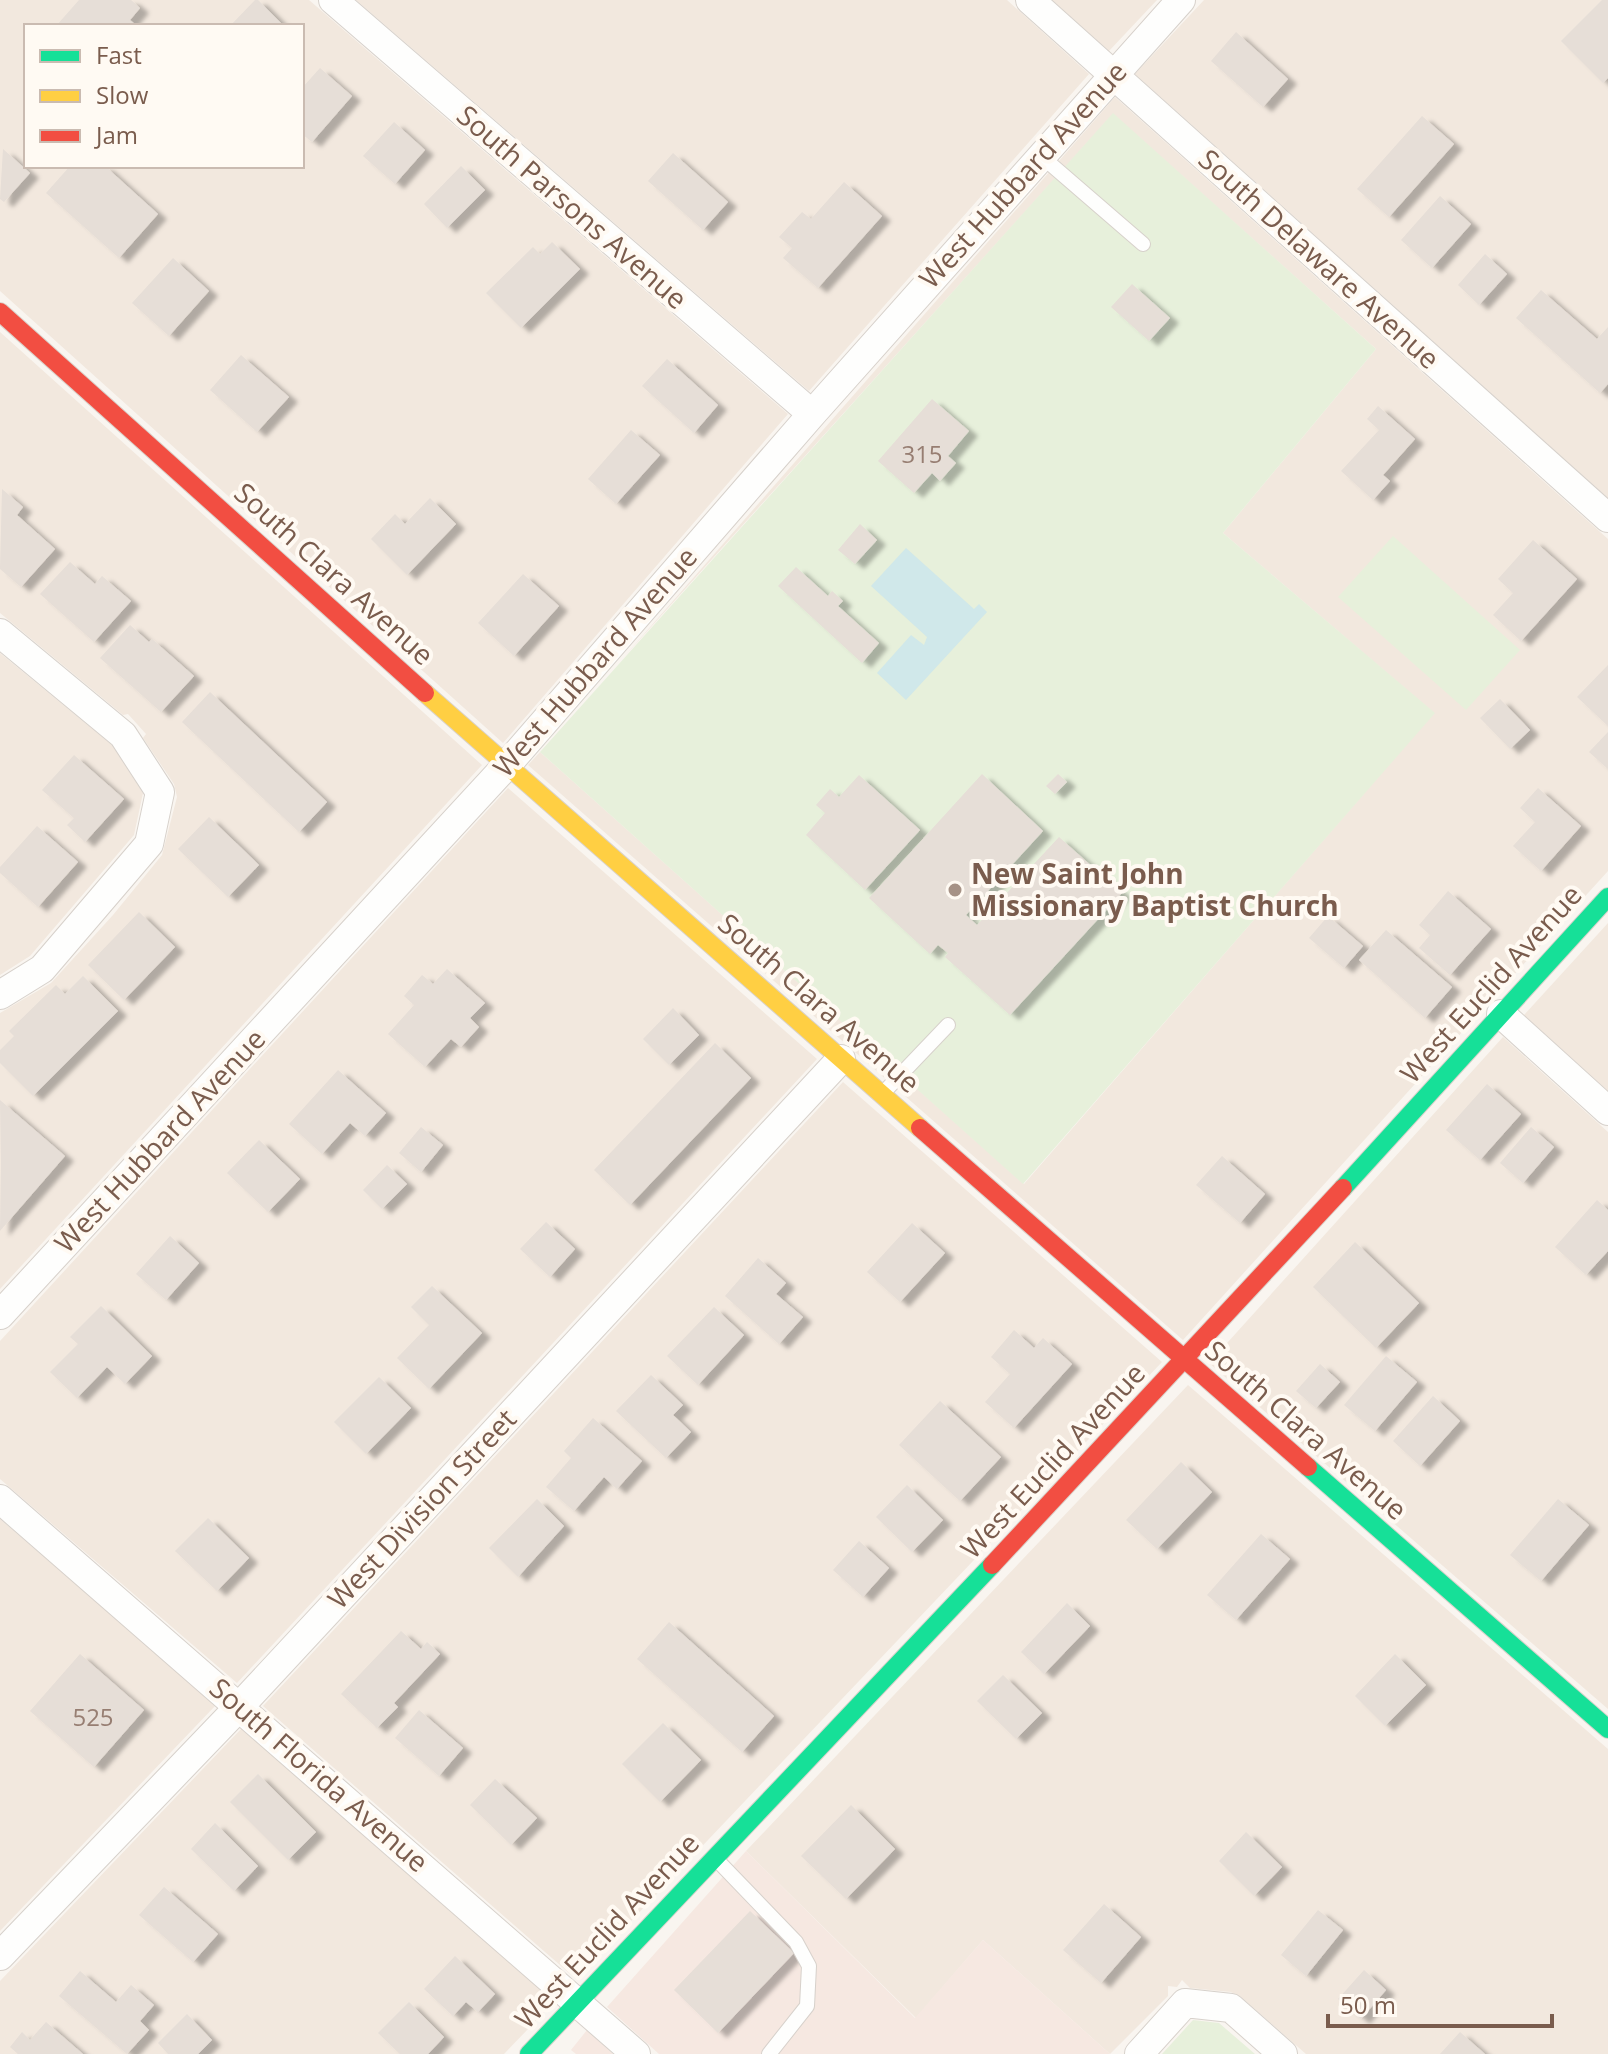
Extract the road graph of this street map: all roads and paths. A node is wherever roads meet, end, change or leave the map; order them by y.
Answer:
1 (333, 0) edge
2 (1030, 0) edge
3 (1181, 0) edge
4 (1112, 74) junction
5 (1040, 155) junction
6 (1143, 244) dead end
7 (0, 312) edge
8 (812, 414) junction
9 (1608, 518) edge
10 (0, 633) edge
11 (506, 766) junction
12 (1608, 897) edge
13 (0, 995) edge
14 (1501, 1014) junction
15 (948, 1025) dead end
16 (841, 1059) junction
17 (881, 1095) junction
18 (1608, 1111) edge
19 (0, 1315) edge
20 (1185, 1362) junction
21 (0, 1499) edge
22 (240, 1706) junction
23 (1608, 1729) edge
24 (715, 1858) junction
25 (0, 1956) edge
26 (579, 2002) junction
27 (529, 2054) edge
28 (636, 2054) edge
29 (769, 2054) edge
30 (1139, 2054) edge
31 (1283, 2054) edge

1 - 8 street, South Parsons Avenue
2 - 4 street, South Delaware Avenue
3 - 4 street, West Hubbard Avenue
4 - 5 street, West Hubbard Avenue
4 - 9 street, South Delaware Avenue
5 - 6 lane
5 - 8 street, West Hubbard Avenue
7 - 11 street, South Clara Avenue
8 - 11 street, West Hubbard Avenue
10 - 13 street
11 - 16 street, South Clara Avenue
11 - 19 street, West Hubbard Avenue
12 - 14 street, West Euclid Avenue
14 - 18 street
14 - 20 street, West Euclid Avenue
15 - 17 lane
16 - 17 street, South Clara Avenue
16 - 22 street, West Division Street
17 - 20 street, South Clara Avenue
20 - 23 street, South Clara Avenue
20 - 24 street, West Euclid Avenue
21 - 22 street, South Florida Avenue
22 - 25 street, West Division Street
22 - 26 street, South Florida Avenue
24 - 26 street, West Euclid Avenue
24 - 29 lane
26 - 27 street, West Euclid Avenue
26 - 28 street, South Florida Avenue
30 - 31 street

